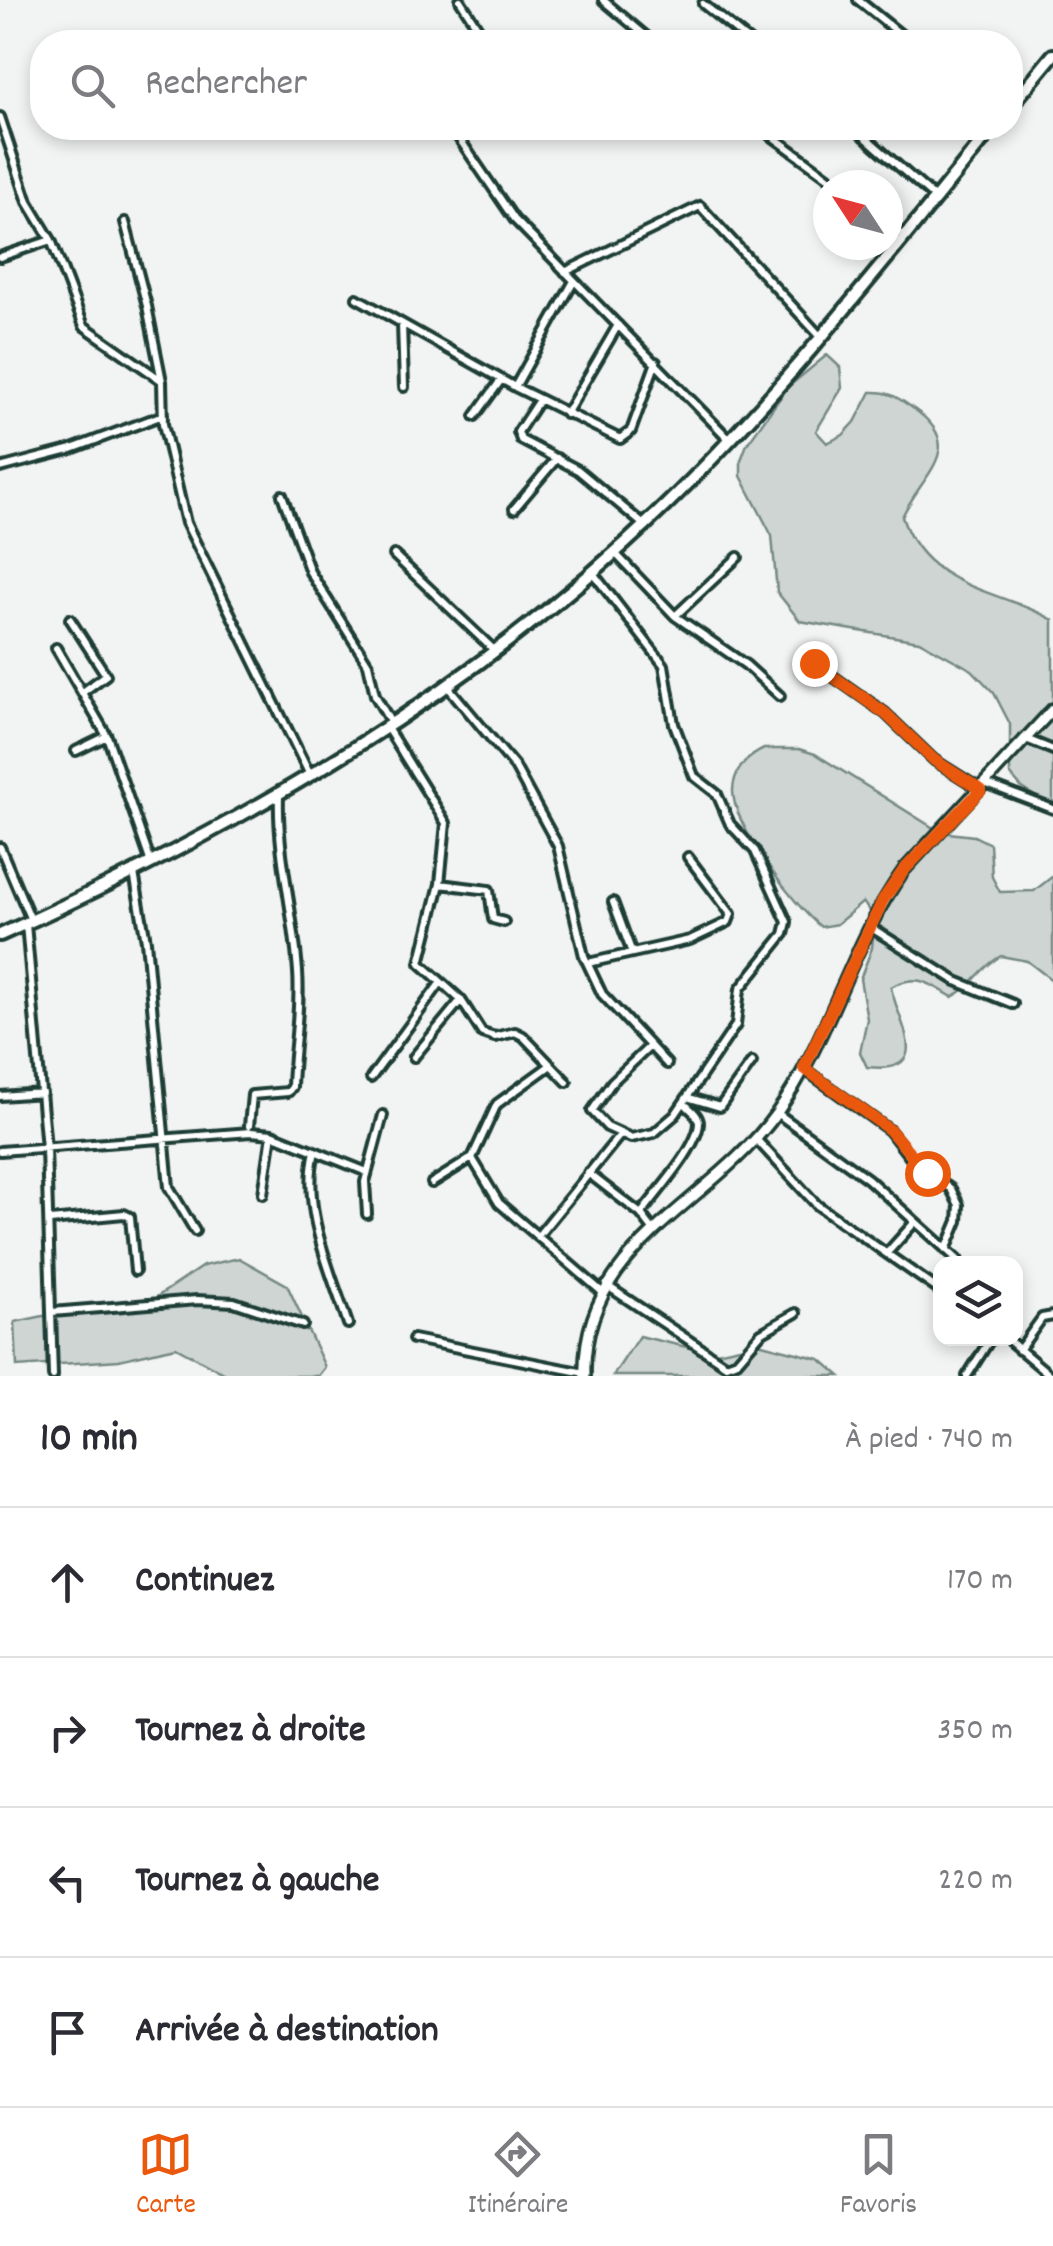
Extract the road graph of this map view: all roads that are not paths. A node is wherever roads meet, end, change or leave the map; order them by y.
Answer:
1 (460, 0) edge
2 (603, 0) edge
3 (858, 0) edge
4 (703, 4) dead end
5 (479, 30) edge
6 (638, 30) edge
7 (735, 30) edge
8 (895, 30) edge
9 (1053, 55) edge
10 (1023, 91) edge
11 (0, 117) edge
12 (460, 140) edge
13 (777, 140) edge
14 (869, 140) edge
15 (983, 140) edge
16 (818, 170) edge
17 (936, 198) junction
18 (125, 222) dead end
19 (904, 236) joint
20 (51, 240) junction
21 (0, 257) edge
22 (566, 272) junction
23 (574, 281) junction
24 (358, 298) dead end
25 (402, 324) junction
26 (618, 325) junction
27 (820, 336) junction
28 (656, 362) junction
29 (502, 380) junction
30 (162, 381) junction
31 (404, 387) dead end
32 (515, 388) junction
33 (539, 400) junction
34 (566, 414) junction
35 (163, 415) junction
36 (476, 416) dead end
37 (730, 440) junction
38 (557, 458) junction
39 (0, 468) edge
40 (282, 495) dead end
41 (514, 510) dead end
42 (644, 526) junction
43 (614, 552) junction
44 (394, 554) dead end
45 (738, 557) dead end
46 (592, 572) junction
47 (675, 616) junction
48 (70, 619) dead end
49 (56, 648) dead end
50 (496, 652) junction
51 (814, 663) dead end
52 (449, 688) junction
53 (83, 692) junction
54 (780, 696) dead end
55 (1053, 709) edge
56 (389, 726) junction
57 (107, 736) junction
58 (1025, 738) junction
59 (1053, 750) edge
60 (76, 751) dead end
61 (312, 778) junction
62 (984, 787) junction
63 (279, 796) junction
64 (1053, 808) edge
65 (0, 847) edge
66 (688, 857) dead end
67 (151, 863) junction
68 (133, 872) junction
69 (440, 884) junction
70 (613, 902) dead end
71 (29, 922) junction
72 (504, 922) dead end
73 (869, 926) junction
74 (0, 936) edge
75 (632, 953) junction
76 (588, 963) junction
77 (441, 982) junction
78 (461, 1000) junction
79 (1013, 1004) dead end
80 (649, 1047) junction
81 (414, 1057) dead end
82 (752, 1062) dead end
83 (667, 1064) dead end
84 (548, 1067) junction
85 (804, 1068) junction
86 (371, 1078) dead end
87 (567, 1082) dead end
88 (42, 1093) junction
89 (0, 1096) edge
90 (688, 1101) junction
91 (777, 1113) junction
92 (383, 1115) dead end
93 (250, 1126) dead end
94 (272, 1134) junction
95 (620, 1134) junction
96 (756, 1138) junction
97 (162, 1142) junction
98 (46, 1148) junction
99 (315, 1150) junction
100 (0, 1151) edge
101 (472, 1158) junction
102 (367, 1172) junction
103 (588, 1173) junction
104 (432, 1183) dead end
105 (263, 1194) dead end
106 (367, 1214) dead end
107 (642, 1214) junction
108 (50, 1221) junction
109 (915, 1222) junction
110 (195, 1231) dead end
111 (654, 1232) junction
112 (538, 1236) junction
113 (946, 1250) junction
114 (887, 1254) junction
115 (953, 1256) edge
116 (136, 1271) dead end
117 (933, 1287) edge
118 (604, 1288) junction
119 (52, 1312) junction
120 (796, 1313) dead end
121 (1053, 1316) edge
122 (348, 1324) dead end
123 (303, 1325) dead end
124 (412, 1339) dead end
125 (986, 1346) edge
126 (1015, 1346) edge
127 (1019, 1350) junction
128 (585, 1374) edge
129 (1047, 1375) edge
130 (53, 1376) edge
131 (967, 1376) edge

1 - 5 street
2 - 6 street
3 - 8 street
4 - 7 street
9 - 10 highway
11 - 20 street
12 - 22 street
13 - 16 street
14 - 17 street
15 - 17 highway
17 - 19 highway
18 - 30 street
19 - 27 highway
20 - 21 street
20 - 30 street
22 - 23 street
22 - 27 street
23 - 26 street
23 - 32 street
24 - 25 street
25 - 29 street
25 - 31 street
26 - 28 street
26 - 34 street
27 - 37 highway
28 - 34 street
28 - 37 street
29 - 32 street
29 - 36 street
30 - 35 street
32 - 33 street
33 - 34 street
33 - 38 street
35 - 39 street
35 - 61 street
37 - 42 highway
38 - 41 street
38 - 42 street
40 - 56 street
42 - 43 highway
43 - 46 highway
43 - 47 street
44 - 50 street
45 - 47 street
46 - 50 highway
46 - 90 street
47 - 54 street
48 - 53 street
49 - 53 street
50 - 52 highway
51 - 62 street
52 - 56 highway
52 - 76 street
53 - 57 street
55 - 58 main road
56 - 61 highway
56 - 69 street
57 - 60 street
57 - 67 street
58 - 59 street
58 - 62 main road
61 - 63 highway
62 - 64 street
62 - 73 main road
63 - 67 highway
63 - 93 street
65 - 71 street
66 - 75 street
67 - 68 highway
68 - 71 highway
68 - 97 street
69 - 72 street
69 - 77 street
70 - 75 street
71 - 74 highway
71 - 88 street
73 - 79 street
73 - 85 main road
75 - 76 street
76 - 80 street
77 - 78 street
77 - 86 street
78 - 81 street
78 - 84 street
80 - 83 street
80 - 95 street
82 - 90 street
84 - 87 street
84 - 101 street
85 - 91 main road
85 - 113 street
88 - 89 street
88 - 98 street
90 - 95 street
90 - 107 street
91 - 96 main road
91 - 109 street
92 - 102 street
94 - 97 street
94 - 99 street
94 - 105 street
95 - 103 street
96 - 111 main road
96 - 114 street
97 - 98 street
97 - 110 street
98 - 100 street
98 - 108 street
99 - 102 street
99 - 122 street
101 - 104 street
101 - 112 street
102 - 106 street
103 - 107 street
103 - 112 street
107 - 111 street
108 - 116 street
108 - 119 street
109 - 113 street
109 - 114 street
111 - 118 main road
112 - 118 street
113 - 115 street
114 - 117 street
118 - 120 street
118 - 128 main road
119 - 123 street
119 - 130 street
121 - 127 street
124 - 128 street
125 - 131 street
126 - 127 street
127 - 129 street

